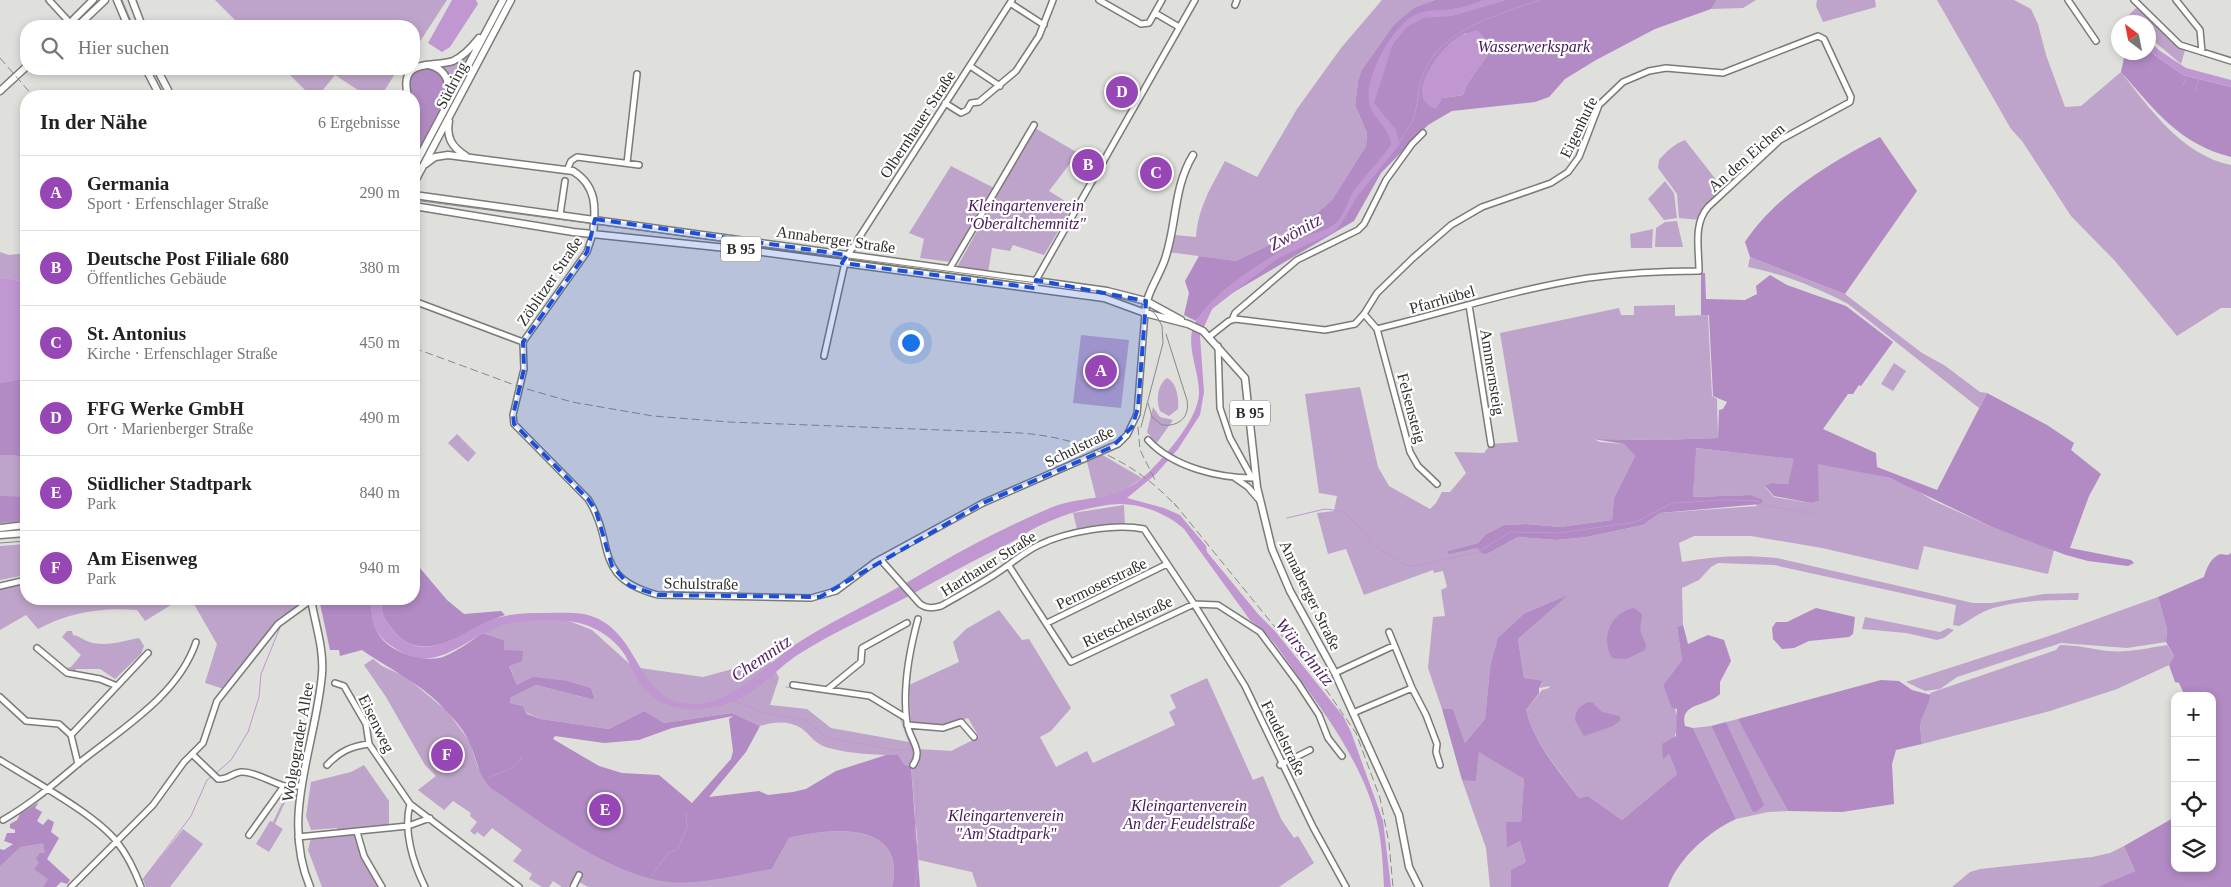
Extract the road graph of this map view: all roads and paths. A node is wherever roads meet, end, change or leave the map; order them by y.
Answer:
1 (49, 0) edge
2 (93, 0) edge
3 (105, 0) edge
4 (117, 0) edge
5 (132, 0) edge
6 (503, 0) edge
7 (510, 0) edge
8 (1052, 0) edge
9 (1099, 0) edge
10 (1162, 0) edge
11 (1195, 0) edge
12 (2068, 0) edge
13 (2143, 0) edge
14 (2179, 1) edge
15 (1011, 2) edge
16 (2136, 2) edge
17 (1155, 13) junction
18 (67, 20) edge
19 (73, 20) edge
20 (84, 20) edge
21 (125, 20) edge
22 (140, 20) edge
23 (1044, 25) junction
24 (1180, 27) junction
25 (486, 32) junction
26 (1821, 36) joint
27 (2096, 41) dead end
28 (2202, 52) junction
29 (2231, 61) edge
30 (423, 65) junction
31 (420, 66) edge
32 (970, 66) junction
33 (20, 73) edge
34 (638, 74) dead end
35 (149, 75) edge
36 (160, 75) edge
37 (410, 75) edge
38 (1000, 86) junction
39 (157, 90) edge
40 (168, 90) edge
41 (407, 90) edge
42 (0, 92) edge
43 (448, 101) junction
44 (945, 103) junction
45 (450, 116) junction
46 (437, 123) junction
47 (1034, 124) dead end
48 (1423, 133) dead end
49 (435, 144) junction
50 (448, 155) junction
51 (1193, 155) dead end
52 (420, 156) edge
53 (469, 158) junction
54 (627, 163) junction
55 (424, 165) junction
56 (639, 165) dead end
57 (567, 170) junction
58 (420, 172) edge
59 (565, 181) dead end
60 (420, 196) edge
61 (420, 207) edge
62 (560, 215) junction
63 (595, 219) junction
64 (593, 234) junction
65 (846, 258) junction
66 (950, 268) junction
67 (1699, 271) joint
68 (1036, 280) junction
69 (1035, 288) junction
70 (1146, 301) junction
71 (420, 303) edge
72 (1469, 305) junction
73 (1145, 313) junction
74 (1364, 314) junction
75 (1232, 320) junction
76 (1190, 325) junction
77 (1377, 330) junction
78 (1210, 336) junction
79 (523, 342) junction
80 (1218, 346) junction
81 (824, 356) dead end
82 (1148, 440) dead end
83 (1491, 444) dead end
84 (1235, 477) junction
85 (1254, 478) junction
86 (1437, 484) dead end
87 (1260, 501) junction
88 (20, 526) edge
89 (0, 528) edge
90 (20, 533) edge
91 (0, 535) edge
92 (880, 559) junction
93 (1167, 564) junction
94 (1009, 566) junction
95 (20, 581) edge
96 (0, 586) edge
97 (1194, 604) junction
98 (303, 605) edge
99 (312, 605) edge
100 (918, 619) dead end
101 (908, 623) dead end
102 (1047, 623) junction
103 (1389, 632) dead end
104 (196, 642) dead end
105 (1393, 646) junction
106 (37, 648) dead end
107 (148, 654) dead end
108 (1335, 673) junction
109 (335, 683) dead end
110 (793, 685) dead end
111 (117, 686) junction
112 (1412, 688) junction
113 (828, 689) junction
114 (0, 697) edge
115 (1353, 713) junction
116 (906, 718) junction
117 (907, 725) junction
118 (71, 735) junction
119 (974, 737) dead end
120 (369, 744) junction
121 (1310, 750) dead end
122 (193, 755) junction
123 (1342, 756) dead end
124 (0, 760) edge
125 (78, 764) junction
126 (1281, 764) junction
127 (327, 765) dead end
128 (1440, 765) dead end
129 (913, 766) dead end
130 (284, 786) junction
131 (301, 786) junction
132 (48, 790) junction
133 (410, 804) junction
134 (430, 818) junction
135 (3, 820) dead end
136 (408, 826) junction
137 (357, 832) junction
138 (249, 835) dead end
139 (298, 837) junction
140 (116, 841) junction
141 (580, 876) dead end
142 (140, 885) edge
143 (71, 887) edge
144 (310, 887) edge
145 (382, 887) edge
146 (425, 887) edge
147 (519, 887) edge
148 (573, 887) edge
149 (1346, 887) edge
150 (1419, 887) edge

1 - 18 street
2 - 19 main road
3 - 20 main road
4 - 21 main road
5 - 22 main road
6 - 25 main road, Südring
7 - 45 main road, Südring
8 - 23 street
9 - 17 street
10 - 17 street
11 - 24 street
12 - 27 street
13 - 16 street
14 - 28 street
15 - 23 street
15 - 32 street, Olbernhauer Straße
16 - 28 street
17 - 24 street
23 - 38 street
24 - 68 street
25 - 30 main road
25 - 43 main road, Südring
26 - 67 street, An den Eichen
26 - 74 street, Eigenhufe
28 - 29 street
30 - 31 main road
30 - 43 main road
32 - 38 street
32 - 44 street, Olbernhauer Straße
33 - 42 main road
34 - 54 street
35 - 39 main road
36 - 40 main road
37 - 41 main road
38 - 44 street
43 - 46 main road, Südring
44 - 65 street, Olbernhauer Straße
45 - 49 main road, Südring
45 - 53 main road
46 - 49 main road
46 - 52 main road, Südring
47 - 66 street
48 - 75 street
49 - 50 main road
49 - 55 main road, Südring
50 - 53 main road
50 - 55 main road
51 - 70 main road
53 - 57 main road
54 - 56 street
54 - 57 street
55 - 58 main road, Südring
57 - 63 main road
59 - 62 street
60 - 62 main road, Annaberger Straße / B 95
61 - 64 main road, Annaberger Straße / B 95
62 - 63 main road, Annaberger Straße / B 95
63 - 64 main road
63 - 65 main road, Annaberger Straße / B 95
64 - 65 main road, Annaberger Straße / B 95
64 - 79 street, Zöblitzer Straße
65 - 66 main road, Annaberger Straße / B 95
65 - 69 main road, Annaberger Straße / B 95
65 - 81 street
66 - 68 main road, Annaberger Straße / B 95
67 - 72 street, Pfarrhübel
68 - 69 street
68 - 70 main road, Annaberger Straße / B 95
69 - 73 main road, Annaberger Straße / B 95
70 - 73 main road
70 - 76 main road, Annaberger Straße / B 95
71 - 79 street
72 - 77 street, Pfarrhübel
72 - 83 street, Ammernsteig
73 - 76 main road, Annaberger Straße / B 95
73 - 92 street, Schulstraße
74 - 75 street
74 - 77 street
75 - 78 street
76 - 78 main road, Annaberger Straße / B 95
77 - 86 street, Felsensteig
78 - 80 main road, Annaberger Straße / B 95
79 - 92 street, Schulstraße
80 - 85 street
80 - 85 main road, Annaberger Straße / B 95
82 - 84 street
84 - 85 street
84 - 87 street
85 - 87 main road, Annaberger Straße / B 95
87 - 108 main road, Annaberger Straße / B 95
88 - 89 main road
90 - 91 main road
92 - 94 street, Harthauer Straße
93 - 94 street, Harthauer Straße
93 - 97 street, Harthauer Straße
93 - 102 street, Permoserstraße
94 - 102 street
95 - 96 street
97 - 102 street, Rietschelstraße
97 - 123 street
97 - 126 street, Feudelstraße
98 - 122 street
99 - 131 main road, Wolgograder Allee
100 - 116 street
101 - 113 street
103 - 105 street
104 - 125 street
105 - 108 street
105 - 112 street
106 - 111 street
107 - 111 street
108 - 115 main road, Annaberger Straße / B 95
109 - 120 street, Eisenweg
110 - 113 street
111 - 118 street
112 - 115 street
112 - 128 street
113 - 116 street
114 - 118 street
115 - 150 main road, Annaberger Straße / B 95
116 - 117 street
117 - 119 street
117 - 129 street
118 - 125 street
120 - 127 street
120 - 133 street, Eisenweg
121 - 126 street
122 - 130 street
122 - 140 street
124 - 132 street
125 - 132 street
126 - 149 street, Feudelstraße
130 - 131 street
130 - 138 street
131 - 139 main road, Wolgograder Allee
132 - 135 street
132 - 140 street
133 - 134 street, Eisenweg
133 - 136 street
134 - 136 street
134 - 147 street, Eisenweg
136 - 137 street
136 - 146 street
137 - 139 street
137 - 145 street
139 - 144 main road, Wolgograder Allee
140 - 142 street
140 - 143 street
141 - 148 street

